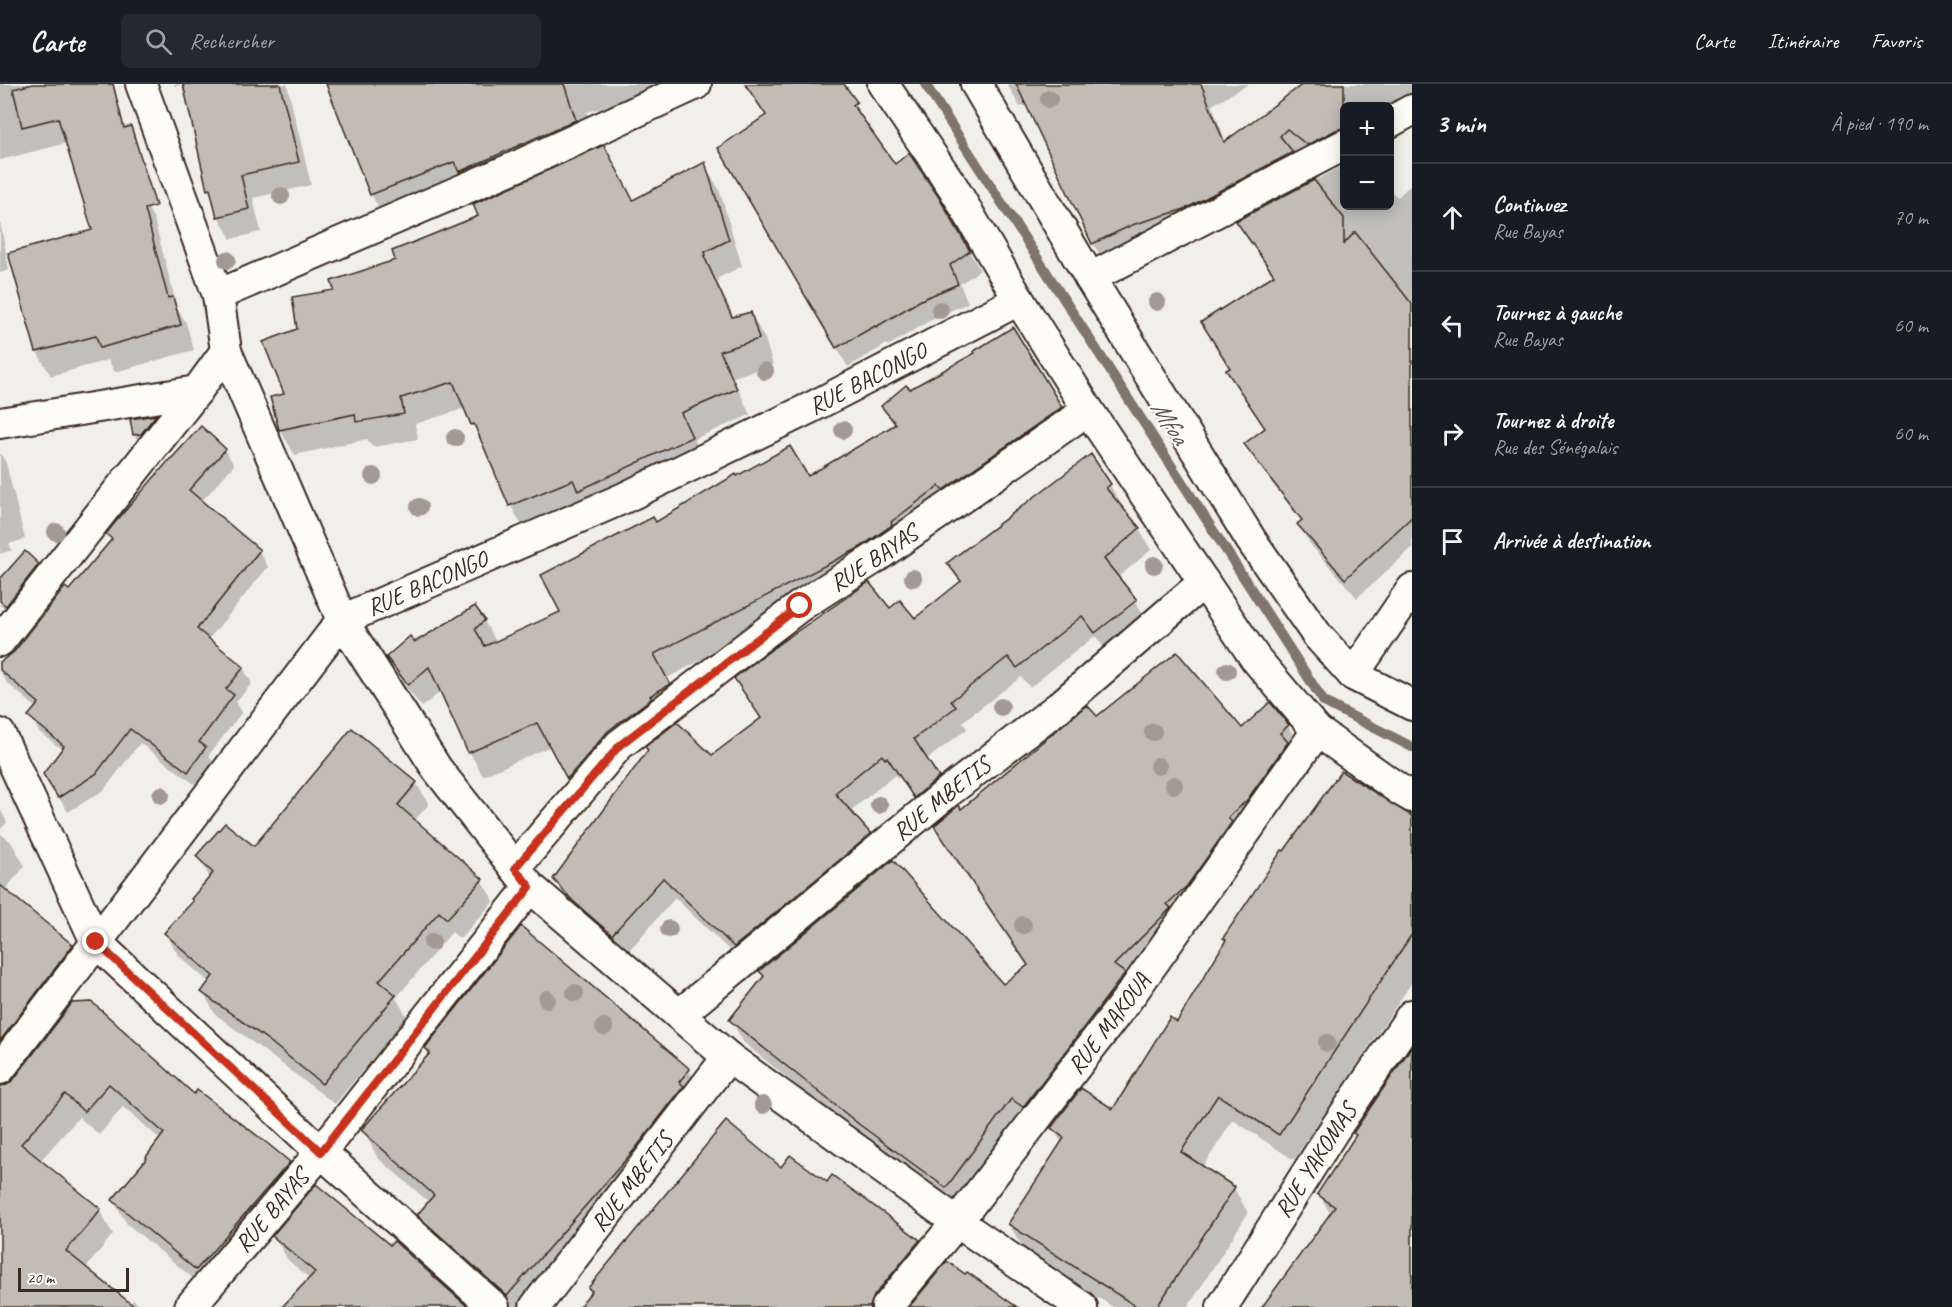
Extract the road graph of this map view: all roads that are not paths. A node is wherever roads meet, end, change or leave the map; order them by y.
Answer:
1 (141, 84) edge
2 (696, 84) edge
3 (883, 84) edge
4 (976, 84) edge
5 (1412, 110) edge
6 (1394, 119) edge
7 (1340, 147) edge
8 (1090, 278) junction
9 (218, 295) junction
10 (1019, 300) junction
11 (226, 351) junction
12 (198, 391) junction
13 (1088, 410) junction
14 (0, 423) edge
15 (1204, 582) junction
16 (1412, 589) edge
17 (342, 620) junction
18 (0, 641) edge
19 (1353, 675) junction
20 (1412, 705) edge
21 (1317, 731) junction
22 (0, 734) edge
23 (1412, 796) edge
24 (523, 877) junction
25 (96, 942) junction
26 (680, 1014) junction
27 (1412, 1015) edge
28 (728, 1057) junction
29 (0, 1069) edge
30 (321, 1152) junction
31 (957, 1222) junction
32 (190, 1307) edge
33 (494, 1307) edge
34 (535, 1307) edge
35 (887, 1307) edge
36 (1082, 1307) edge
37 (1222, 1307) edge

1 - 9 street
2 - 9 street
3 - 10 street
4 - 8 street
5 - 6 street
7 - 8 street
8 - 19 street
9 - 11 street
10 - 13 street
10 - 17 street, RUE BACONGO
11 - 12 street
11 - 17 street
12 - 14 street
12 - 18 street
13 - 15 street
13 - 24 street, RUE BAYAS
15 - 21 street
15 - 26 street, RUE MBETIS
16 - 19 street
17 - 24 street
17 - 25 street, RUE BACONGO
19 - 20 street
21 - 23 street
21 - 31 street, RUE MAKOUA
22 - 25 street
24 - 26 street
24 - 30 street, RUE BAYAS
25 - 29 street, RUE BACONGO
25 - 30 street
26 - 28 street
27 - 37 street, RUE YAKOMAS
28 - 31 street
28 - 34 street, RUE MBETIS
30 - 32 street, RUE BAYAS
30 - 33 street
31 - 35 street, RUE MAKOUA
31 - 36 street

